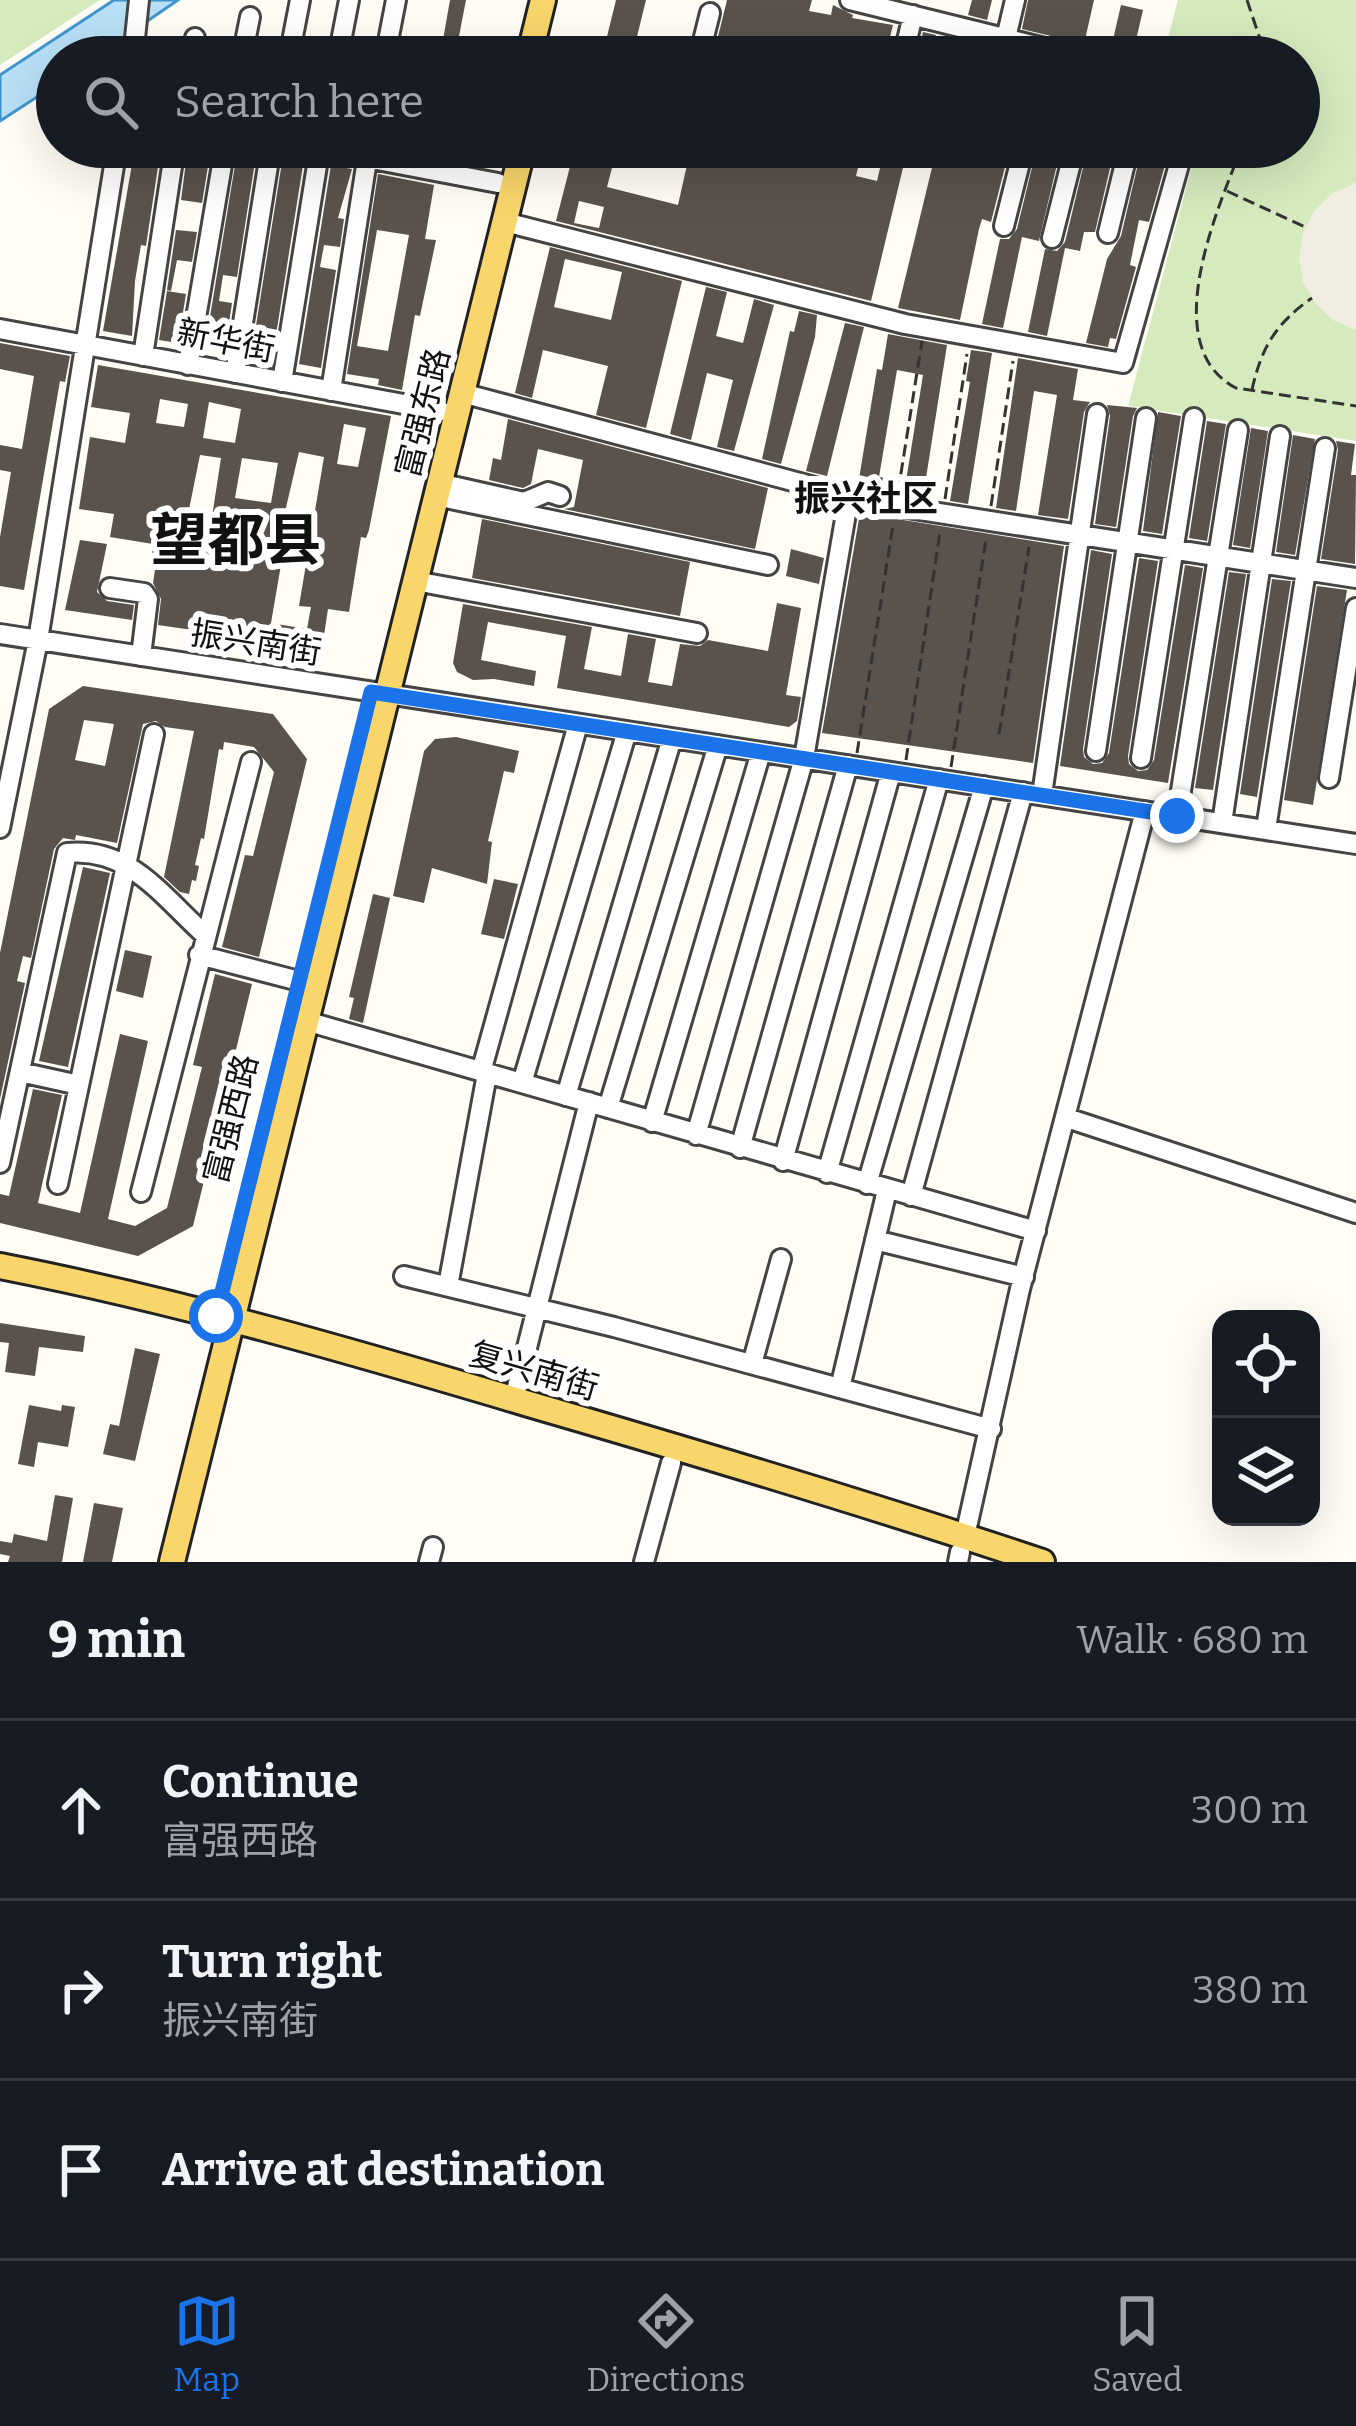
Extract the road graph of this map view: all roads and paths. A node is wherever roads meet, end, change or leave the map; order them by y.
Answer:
1 (139, 0) edge
2 (300, 0) edge
3 (349, 0) edge
4 (396, 0) edge
5 (543, 0) edge
6 (560, 0) edge
7 (850, 0) edge
8 (1015, 0) edge
9 (1247, 0) edge
10 (710, 13) dead end
11 (913, 15) junction
12 (250, 16) dead end
13 (135, 36) edge
14 (246, 36) edge
15 (293, 36) edge
16 (342, 36) edge
17 (389, 36) edge
18 (534, 36) edge
19 (551, 36) edge
20 (704, 36) edge
21 (908, 36) edge
22 (998, 36) edge
23 (1006, 36) edge
24 (1258, 36) edge
25 (114, 168) edge
26 (172, 168) edge
27 (221, 168) edge
28 (269, 168) edge
29 (313, 168) edge
30 (366, 168) edge
31 (433, 168) edge
32 (502, 168) edge
33 (518, 168) edge
34 (1019, 168) edge
35 (1070, 168) edge
36 (1125, 168) edge
37 (1178, 168) edge
38 (1234, 168) edge
39 (498, 183) junction
40 (1225, 191) junction
41 (505, 222) junction
42 (1004, 226) dead end
43 (1305, 227) dead end
44 (1108, 233) dead end
45 (1052, 238) dead end
46 (1312, 298) dead end
47 (924, 327) junction
48 (0, 329) edge
49 (969, 335) junction
50 (1015, 344) junction
51 (85, 345) junction
52 (143, 356) junction
53 (188, 364) junction
54 (235, 373) junction
55 (282, 382) junction
56 (331, 391) junction
57 (1251, 392) junction
58 (462, 393) junction
59 (1356, 406) edge
60 (441, 411) junction
61 (1097, 414) dead end
62 (1146, 418) dead end
63 (1194, 418) dead end
64 (1238, 430) dead end
65 (1280, 436) dead end
66 (1325, 448) dead end
67 (438, 490) junction
68 (560, 496) dead end
69 (849, 496) junction
70 (896, 506) junction
71 (943, 514) junction
72 (989, 521) junction
73 (1032, 527) junction
74 (1080, 535) junction
75 (1127, 542) junction
76 (1173, 549) junction
77 (1218, 556) junction
78 (1261, 563) junction
79 (768, 565) dead end
80 (1306, 570) junction
81 (1356, 578) edge
82 (415, 581) junction
83 (110, 588) dead end
84 (1356, 608) edge
85 (697, 633) dead end
86 (0, 634) edge
87 (38, 640) junction
88 (141, 656) junction
89 (379, 693) junction
90 (578, 724) junction
91 (627, 731) junction
92 (154, 734) dead end
93 (999, 734) dead end
94 (672, 738) junction
95 (718, 745) junction
96 (1096, 751) dead end
97 (760, 752) junction
98 (804, 758) junction
99 (1141, 758) dead end
100 (251, 762) dead end
101 (852, 766) junction
102 (897, 773) junction
103 (1329, 778) dead end
104 (944, 780) junction
105 (984, 786) junction
106 (1033, 794) junction
107 (1145, 811) junction
108 (1177, 816) junction
109 (1222, 823) junction
110 (0, 828) edge
111 (1266, 830) junction
112 (1356, 844) edge
113 (127, 864) junction
114 (204, 934) junction
115 (199, 956) junction
116 (299, 980) junction
117 (306, 1022) junction
118 (20, 1072) junction
119 (484, 1073) junction
120 (522, 1083) junction
121 (79, 1085) junction
122 (566, 1096) junction
123 (598, 1105) junction
124 (1067, 1118) junction
125 (652, 1121) junction
126 (696, 1135) junction
127 (740, 1148) junction
128 (783, 1161) junction
129 (0, 1163) edge
130 (827, 1173) junction
131 (58, 1184) dead end
132 (867, 1184) junction
133 (887, 1190) junction
134 (141, 1192) dead end
135 (911, 1196) junction
136 (1356, 1213) edge
137 (1036, 1231) junction
138 (875, 1240) junction
139 (781, 1259) dead end
140 (0, 1266) edge
141 (404, 1276) dead end
142 (1024, 1277) junction
143 (0, 1282) edge
144 (448, 1286) junction
145 (537, 1308) junction
146 (222, 1326) junction
147 (752, 1364) junction
148 (840, 1388) junction
149 (514, 1399) junction
150 (991, 1429) junction
151 (671, 1463) junction
152 (961, 1550) edge
153 (155, 1562) edge
154 (172, 1562) edge
155 (644, 1562) edge
156 (990, 1562) edge
157 (1042, 1562) edge

1 - 13 street
2 - 15 street
3 - 16 street
4 - 17 street
5 - 18 main road
6 - 19 main road
7 - 11 street
8 - 23 street
9 - 24 path
10 - 20 street
11 - 21 street
11 - 22 street
12 - 14 street
25 - 51 street
26 - 52 street
27 - 53 street
28 - 54 street
29 - 55 street
30 - 56 street
31 - 39 street
32 - 39 main road, 富强东路
33 - 41 main road, 富强东路
34 - 42 street
35 - 45 street
36 - 44 street
37 - 50 street
38 - 40 path
39 - 60 main road, 富强东路
40 - 43 path
40 - 57 path
41 - 47 street
41 - 58 main road, 富强东路
46 - 57 path
47 - 49 street
47 - 70 path
48 - 51 street, 新华街
49 - 50 street
49 - 71 path
50 - 72 path
51 - 52 street, 新华街
51 - 87 street
52 - 53 street, 新华街
53 - 54 street, 新华街
54 - 55 street, 新华街
55 - 56 street, 新华街
56 - 60 street, 新华街
57 - 59 path
58 - 67 main road, 富强东路
58 - 69 street
60 - 89 main road, 富强东路
61 - 74 street
62 - 75 street
63 - 76 street
64 - 77 street
65 - 78 street
66 - 80 street
67 - 68 street
67 - 79 street
67 - 82 main road, 富强东路
69 - 70 street
69 - 98 street
70 - 71 street
70 - 101 path
71 - 72 street
71 - 102 path
72 - 73 street
72 - 104 path
73 - 74 street
73 - 93 path
74 - 75 street
74 - 106 street
75 - 76 street
75 - 96 street
76 - 77 street
76 - 99 street
77 - 78 street
77 - 108 street
78 - 80 street
78 - 109 street
80 - 81 street
80 - 111 street
82 - 85 street
82 - 89 main road, 富强东路
83 - 88 street
84 - 103 street
86 - 87 street, 振兴南街
87 - 88 street, 振兴南街
87 - 110 street
88 - 89 street, 振兴南街
89 - 90 street, 振兴南街
89 - 116 main road, 富强西路
89 - 117 main road, 富强西路
90 - 91 street, 振兴南街
90 - 119 street
91 - 94 street, 振兴南街
91 - 120 street
92 - 113 street
94 - 95 street, 振兴南街
94 - 122 street
95 - 97 street, 振兴南街
95 - 123 street
97 - 98 street, 振兴南街
97 - 125 street
98 - 101 street, 振兴南街
98 - 126 street
100 - 114 street
101 - 102 street, 振兴南街
101 - 127 street
102 - 104 street, 振兴南街
102 - 128 street
104 - 105 street, 振兴南街
104 - 130 street
105 - 106 street, 振兴南街
105 - 132 street
106 - 107 street, 振兴南街
106 - 135 street
107 - 108 street, 振兴南街
107 - 124 street
108 - 109 street, 振兴南街
109 - 111 street, 振兴南街
111 - 112 street, 振兴南街
113 - 114 street
113 - 118 street
113 - 121 street
114 - 115 street
115 - 116 street
115 - 134 street
116 - 146 main road, 富强西路
117 - 119 street
117 - 146 main road, 富强西路
118 - 121 street
118 - 129 street
119 - 120 street
119 - 144 street
120 - 122 street
121 - 131 street
122 - 123 street
123 - 125 street
123 - 145 street
124 - 136 street
124 - 137 street
125 - 126 street
126 - 127 street
127 - 128 street
128 - 130 street
130 - 132 street
132 - 133 street
133 - 135 street
133 - 138 street
135 - 137 street
137 - 142 street
138 - 142 street
138 - 148 street
139 - 147 street
140 - 146 main road, 复兴南街
141 - 144 street
142 - 150 street
143 - 146 main road, 复兴南街
144 - 145 street
145 - 147 street
145 - 149 street
146 - 149 main road, 复兴南街
146 - 151 main road, 复兴南街
146 - 153 main road, 富强西路
146 - 154 main road, 富强西路
147 - 148 street
148 - 150 street
149 - 152 main road, 复兴南街
150 - 152 street
151 - 152 main road, 复兴南街
151 - 155 street
152 - 156 main road, 复兴南街
152 - 157 main road, 复兴南街

